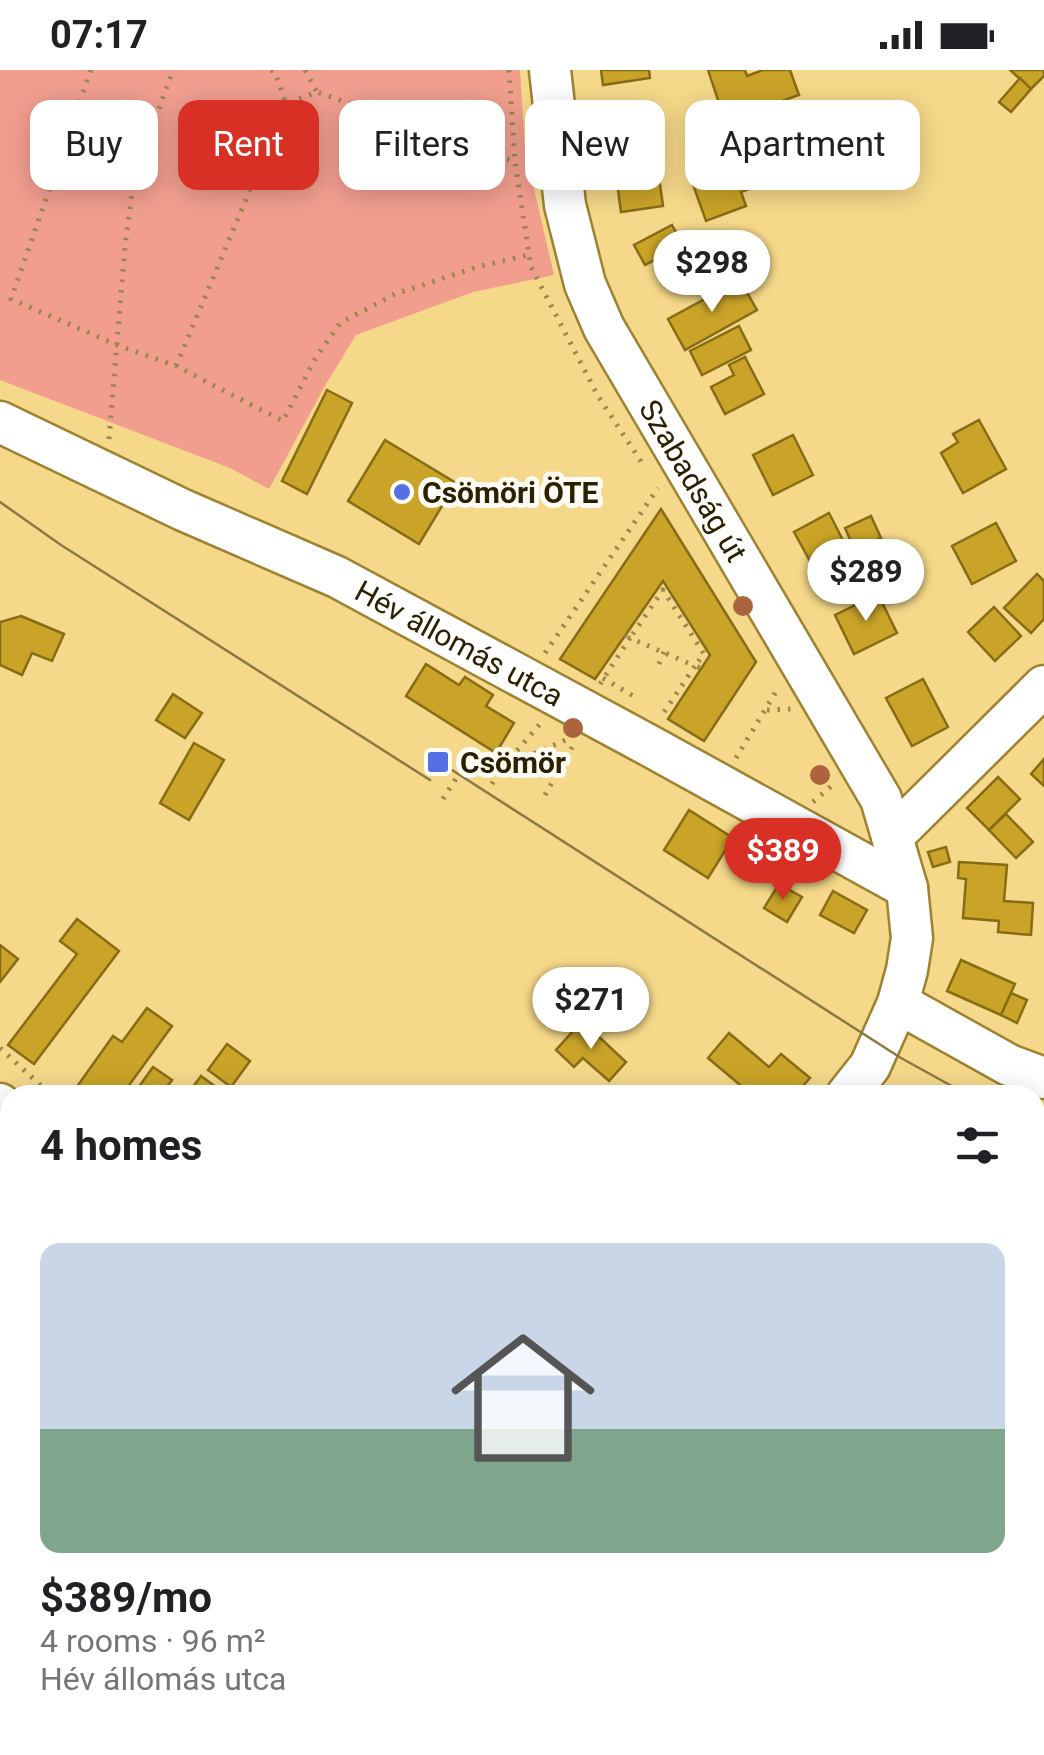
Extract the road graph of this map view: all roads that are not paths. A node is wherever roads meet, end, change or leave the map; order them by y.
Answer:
1 (550, 70) edge
2 (0, 422) edge
3 (1044, 686) edge
4 (892, 837) junction
5 (907, 888) junction
6 (898, 1002) junction
7 (1044, 1078) edge
8 (855, 1085) edge

1 - 4 street, Szabadság út
2 - 5 street, Hév állomás utca
3 - 4 street
4 - 5 street, Szabadság út
5 - 6 street, Szabadság út
6 - 7 street
6 - 8 street, Szabadság út

